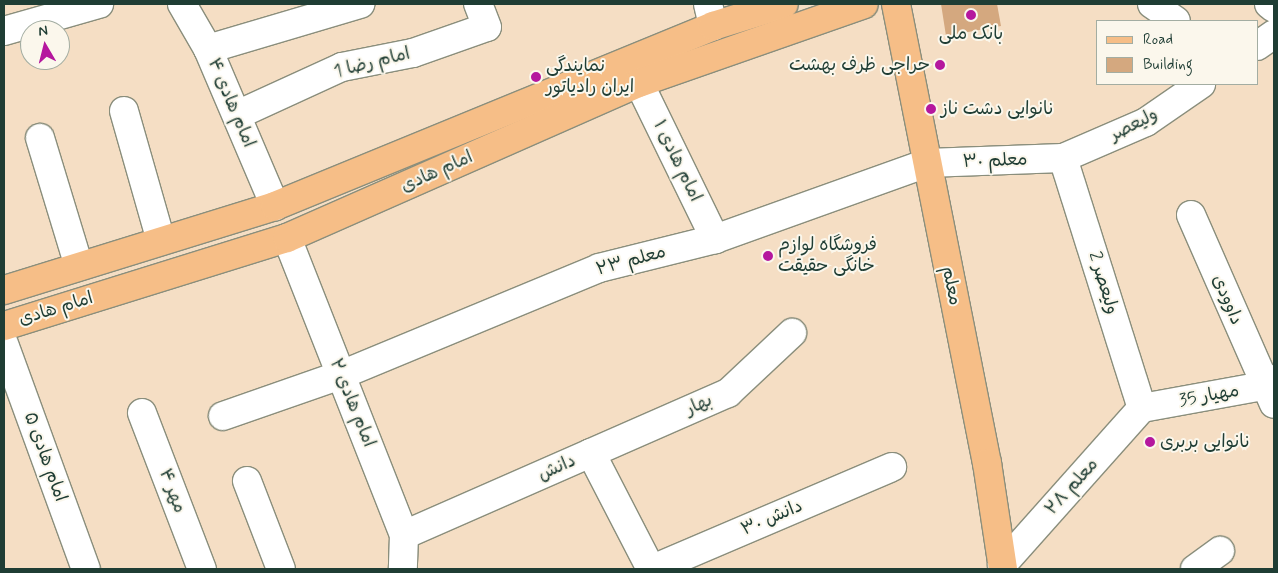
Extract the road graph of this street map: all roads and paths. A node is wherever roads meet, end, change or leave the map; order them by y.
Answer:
1 (99, 4) edge
2 (182, 4) edge
3 (360, 4) edge
4 (478, 4) edge
5 (784, 4) edge
6 (864, 4) edge
7 (896, 4) edge
8 (1152, 4) edge
9 (1269, 4) edge
10 (1274, 8) edge
11 (711, 15) edge
12 (1175, 20) edge
13 (4, 31) edge
14 (1274, 34) edge
15 (1258, 45) edge
16 (208, 49) junction
17 (639, 83) junction
18 (1200, 85) edge
19 (124, 111) dead end
20 (236, 114) junction
21 (40, 138) dead end
22 (1063, 158) junction
23 (927, 163) junction
24 (274, 206) junction
25 (1191, 215) dead end
26 (287, 238) junction
27 (715, 239) junction
28 (161, 241) junction
29 (79, 266) junction
30 (4, 290) edge
31 (4, 326) edge
32 (792, 333) dead end
33 (4, 344) edge
34 (341, 375) junction
35 (1270, 390) edge
36 (1142, 408) junction
37 (142, 413) dead end
38 (222, 416) dead end
39 (590, 453) junction
40 (892, 467) dead end
41 (247, 482) dead end
42 (404, 535) junction
43 (1220, 551) dead end
44 (1002, 567) edge
45 (86, 569) edge
46 (202, 569) edge
47 (281, 569) edge
48 (403, 569) edge
49 (652, 569) edge
50 (1195, 569) edge

1 - 13 street
2 - 16 street, امام هادی ۴
3 - 16 street
4 - 20 street, امام رضا 1
5 - 11 main road, امام هادی
6 - 17 main road, امام هادی
7 - 23 main road, معلم
8 - 12 street
9 - 10 street
11 - 24 main road, امام هادی
14 - 15 street
16 - 20 street, امام هادی ۴
17 - 26 main road, امام هادی
17 - 27 street, امام هادی ١
18 - 22 street, ولیعصر
19 - 28 street
20 - 24 street, امام هادی ۴
21 - 29 street
22 - 23 street, معلم ۳۰
22 - 36 street, ولیعصر 2
23 - 27 street, معلم ۲۳
23 - 44 main road, معلم
24 - 26 main road
24 - 28 main road, امام هادی
25 - 35 street, داوودی
26 - 31 main road, امام هادی
26 - 34 street, امام هادی ٣
27 - 34 street, معلم ۲۳
28 - 29 main road, امام هادی
29 - 30 main road, امام هادی
32 - 39 street, بهار
33 - 45 street, امام هادی ۵
34 - 38 street, معلم ۲۳
34 - 42 street, امام هادی ٣
35 - 36 street, مهیار 35
36 - 44 street, معلم ۲۸
37 - 46 street, مهر ۴
39 - 42 street, دانش
39 - 49 street, دانش
40 - 49 street, دانش ۳۰
41 - 47 street
42 - 48 street, امام هادی ٣
43 - 50 street

